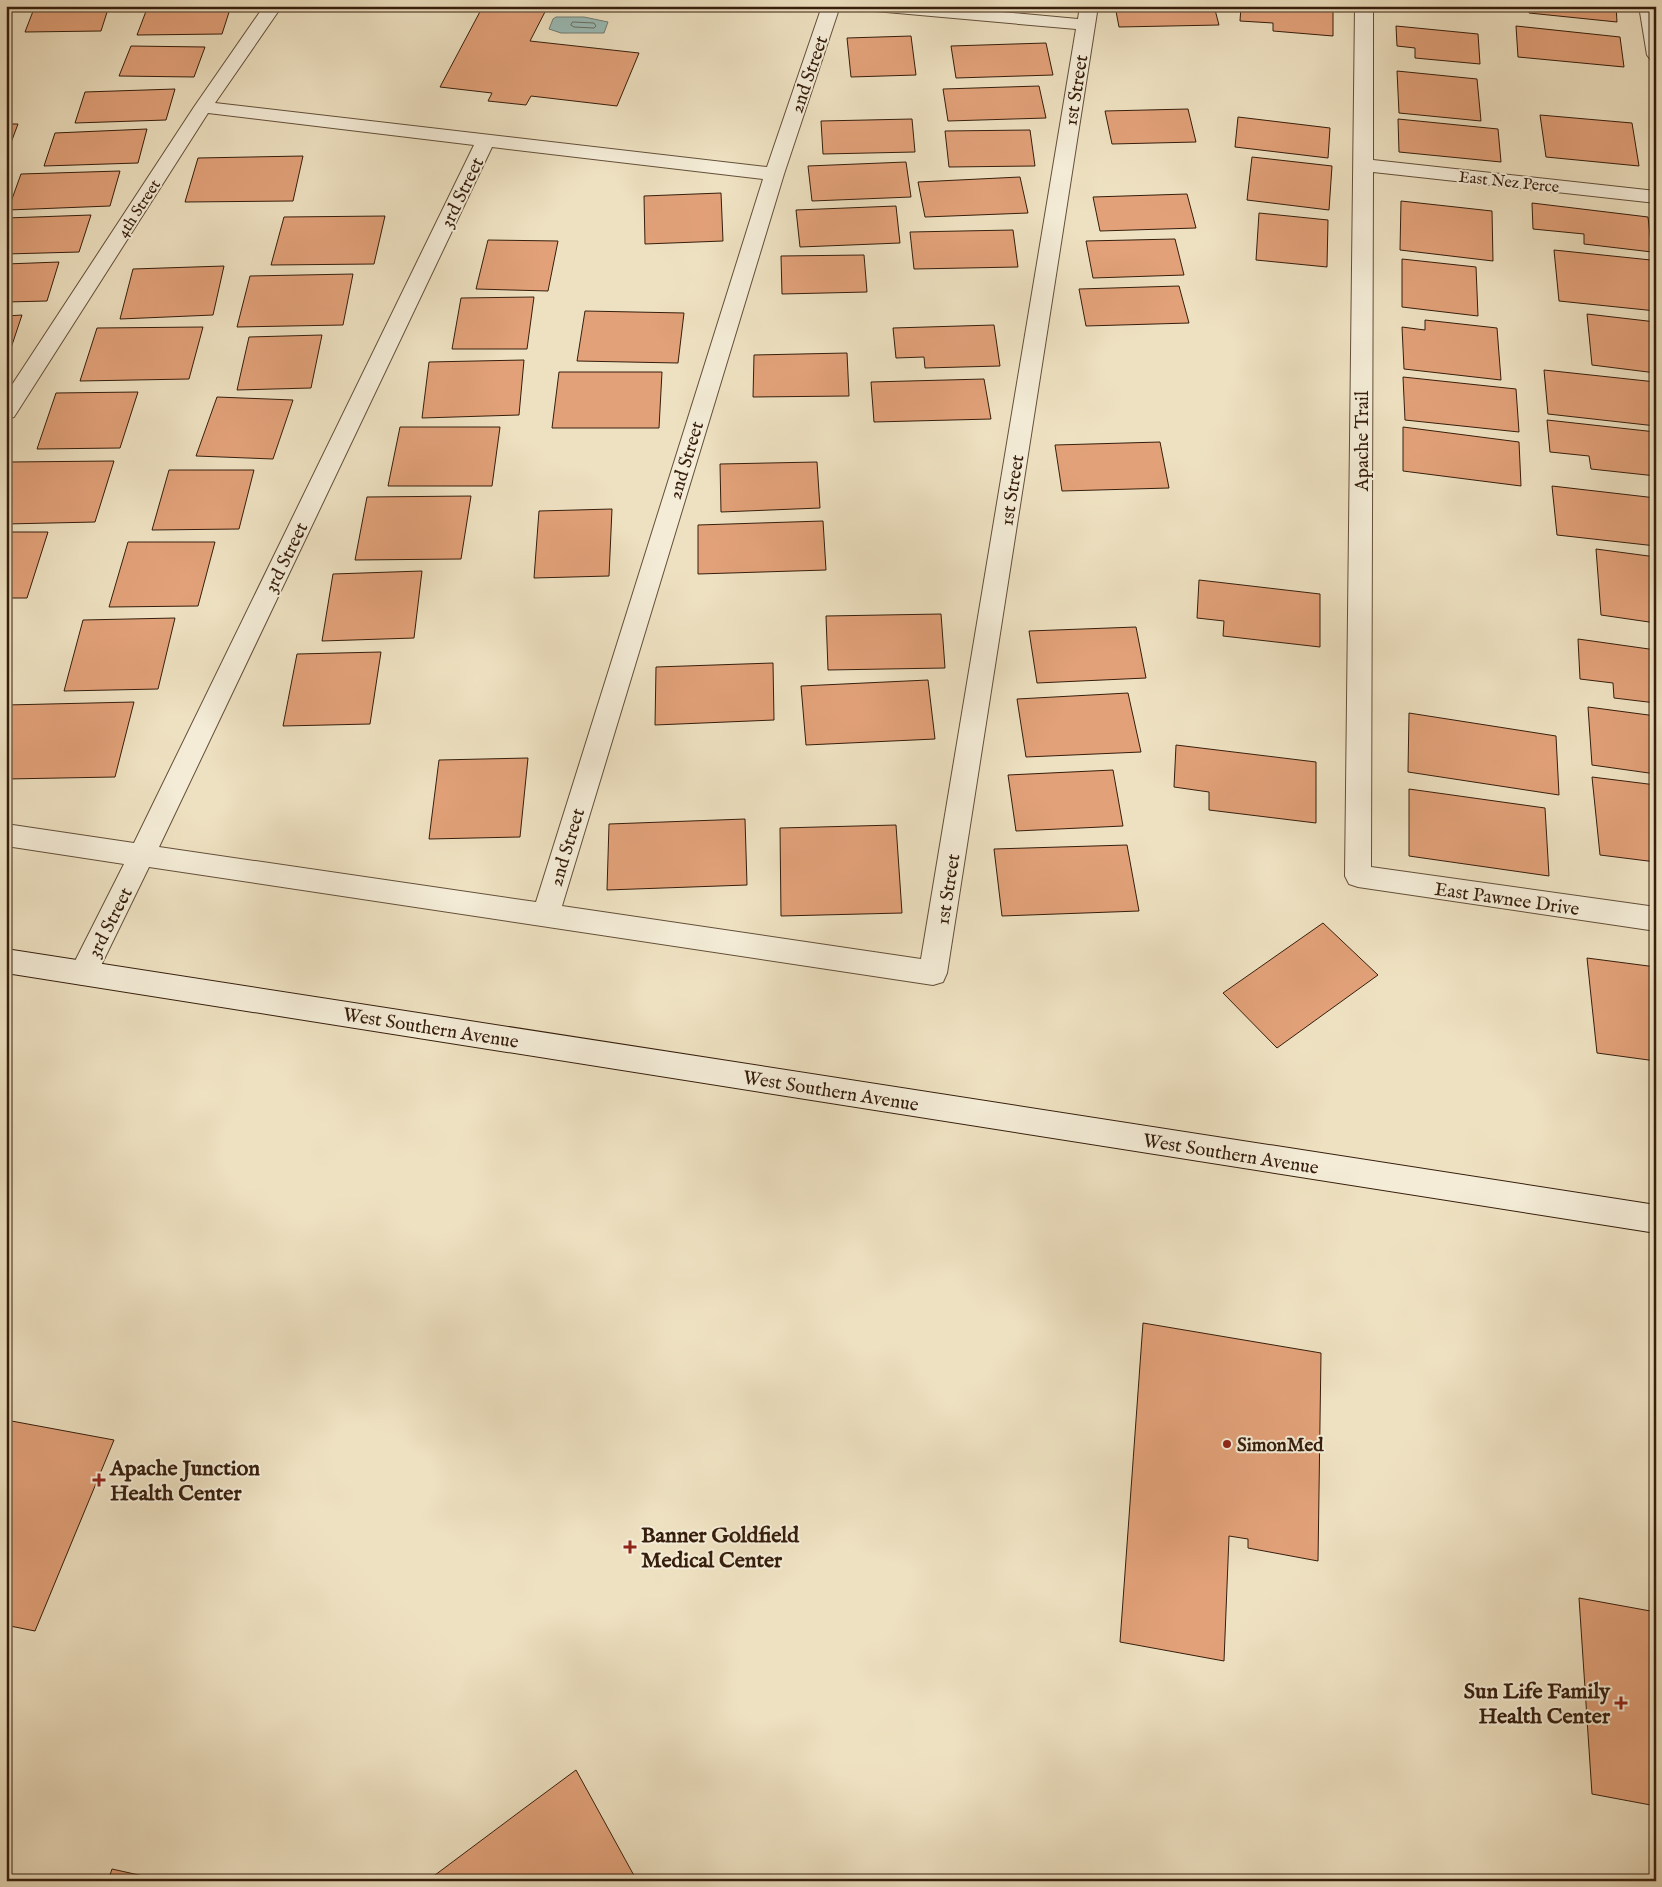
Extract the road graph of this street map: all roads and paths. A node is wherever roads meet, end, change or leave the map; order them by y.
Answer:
1 (273, 6) edge
2 (831, 6) edge
3 (874, 6) edge
4 (1364, 6) edge
5 (1648, 6) edge
6 (1087, 16) edge
7 (1656, 55) edge
8 (203, 106) junction
9 (485, 141) junction
10 (1363, 165) junction
11 (774, 174) junction
12 (1656, 197) edge
13 (6, 412) edge
14 (6, 835) edge
15 (142, 855) junction
16 (1358, 876) joint
17 (545, 916) junction
18 (1656, 919) edge
19 (6, 961) edge
20 (83, 973) junction
21 (1656, 1219) edge

1 - 8 main road, 4th Street
2 - 11 main road, 2nd Street
3 - 6 main road
4 - 10 main road, Apache Trail
5 - 7 main road
6 - 17 main road, 1st Street
8 - 9 main road
8 - 13 main road, 4th Street
9 - 11 main road
9 - 15 main road, 3rd Street
10 - 12 main road, East Nez Perce
10 - 16 main road, Apache Trail
11 - 17 main road, 2nd Street
14 - 15 main road
15 - 17 main road
15 - 20 main road, 3rd Street
16 - 18 main road, East Pawnee Drive
19 - 20 main road, West Southern Avenue
20 - 21 main road, West Southern Avenue

